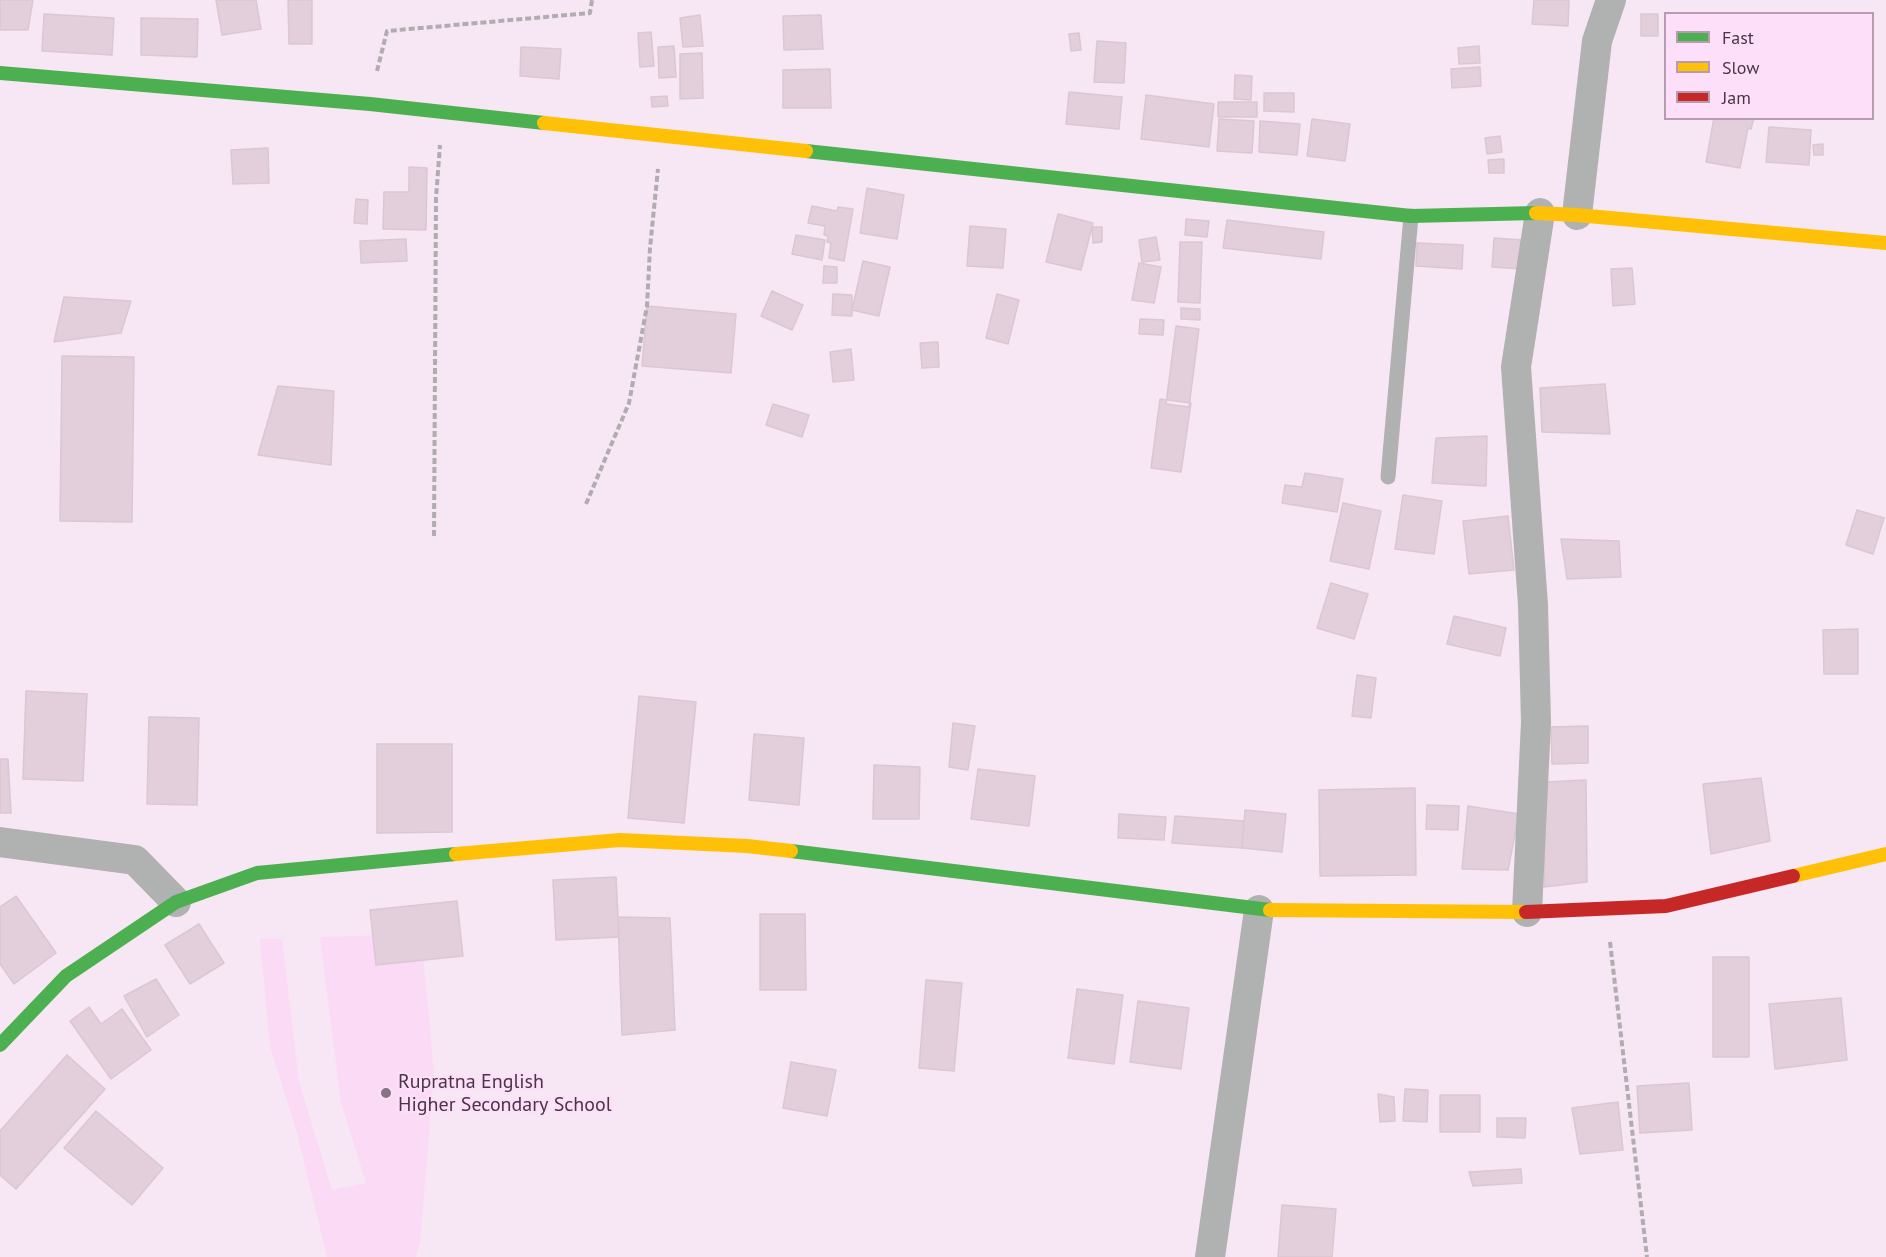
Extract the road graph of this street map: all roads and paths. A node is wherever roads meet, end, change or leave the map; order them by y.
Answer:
1 (592, 0) edge
2 (1611, 0) edge
3 (0, 73) edge
4 (370, 104) junction
5 (443, 112) junction
6 (662, 135) junction
7 (1540, 213) junction
8 (1576, 215) junction
9 (1411, 216) junction
10 (1886, 243) edge
11 (1388, 477) dead end
12 (586, 504) dead end
13 (434, 536) dead end
14 (0, 842) edge
15 (1886, 854) edge
16 (176, 902) junction
17 (1606, 908) junction
18 (1258, 910) junction
19 (1527, 912) junction
20 (0, 1045) edge
21 (1210, 1257) edge
22 (1647, 1257) edge

1 - 4 path
2 - 8 street
3 - 4 street
4 - 5 street
5 - 6 street
5 - 13 path
6 - 9 street
6 - 12 path
7 - 8 street
7 - 9 street
7 - 19 street
8 - 10 street
9 - 11 lane
14 - 16 street
15 - 17 street
16 - 18 street
16 - 20 street
17 - 19 street
17 - 22 path
18 - 19 street
18 - 21 street

